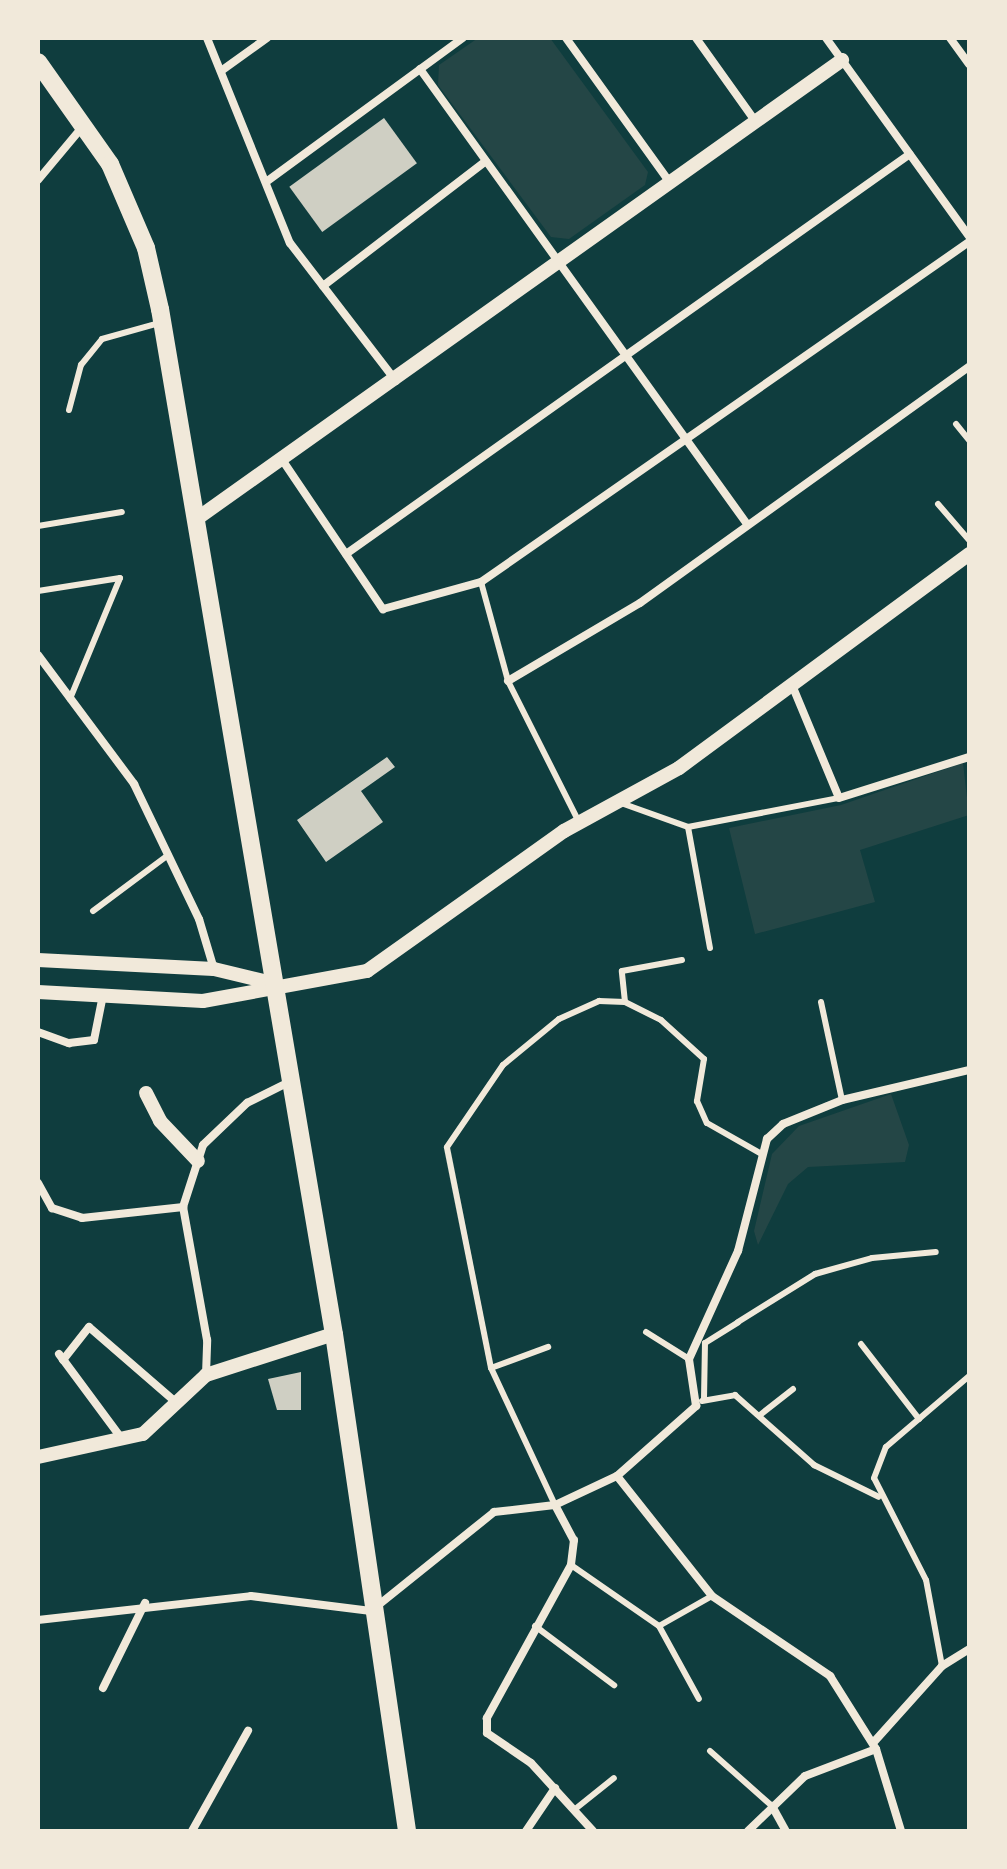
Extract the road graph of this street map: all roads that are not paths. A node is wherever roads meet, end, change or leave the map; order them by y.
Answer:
1 (207, 38) edge
2 (267, 38) edge
3 (463, 38) edge
4 (566, 38) edge
5 (696, 38) edge
6 (826, 38) edge
7 (950, 38) edge
8 (842, 60) junction
9 (38, 62) edge
10 (969, 64) edge
11 (420, 69) junction
12 (221, 71) junction
13 (757, 123) junction
14 (85, 124) junction
15 (910, 154) junction
16 (486, 161) junction
17 (38, 180) edge
18 (266, 182) junction
19 (671, 185) junction
20 (969, 239) edge
21 (560, 264) junction
22 (323, 286) junction
23 (162, 322) junction
24 (627, 357) junction
25 (969, 367) edge
26 (396, 381) junction
27 (69, 410) dead end
28 (956, 424) dead end
29 (687, 440) junction
30 (969, 440) edge
31 (283, 461) junction
32 (938, 504) dead end
33 (122, 512) dead end
34 (195, 520) junction
35 (747, 524) junction
36 (38, 526) edge
37 (969, 540) edge
38 (346, 554) junction
39 (969, 554) edge
40 (481, 582) junction
41 (38, 591) edge
42 (38, 655) edge
43 (508, 681) junction
44 (792, 685) junction
45 (70, 699) junction
46 (969, 757) edge
47 (839, 798) junction
48 (618, 802) junction
49 (579, 823) junction
50 (688, 827) junction
51 (168, 855) junction
52 (93, 911) dead end
53 (710, 948) dead end
54 (38, 960) edge
55 (682, 960) dead end
56 (214, 969) junction
57 (275, 984) junction
58 (38, 992) edge
59 (103, 995) junction
60 (625, 1002) junction
61 (821, 1002) dead end
62 (38, 1032) edge
63 (969, 1070) edge
64 (291, 1081) junction
65 (146, 1093) dead end
66 (842, 1100) junction
67 (760, 1153) junction
68 (198, 1161) junction
69 (38, 1183) edge
70 (183, 1207) junction
71 (936, 1252) dead end
72 (646, 1332) dead end
73 (334, 1334) junction
74 (861, 1344) dead end
75 (548, 1347) dead end
76 (689, 1359) junction
77 (491, 1368) junction
78 (206, 1375) junction
79 (969, 1376) edge
80 (793, 1389) dead end
81 (704, 1399) junction
82 (179, 1404) junction
83 (696, 1406) junction
84 (760, 1415) junction
85 (919, 1419) junction
86 (122, 1440) junction
87 (38, 1457) edge
88 (617, 1476) junction
89 (879, 1497) junction
90 (555, 1505) junction
91 (571, 1565) junction
92 (712, 1596) junction
93 (145, 1603) junction
94 (371, 1611) junction
95 (38, 1620) edge
96 (535, 1626) junction
97 (659, 1626) junction
98 (969, 1649) edge
99 (942, 1666) junction
100 (614, 1685) dead end
101 (103, 1688) dead end
102 (699, 1699) dead end
103 (248, 1731) dead end
104 (875, 1746) junction
105 (710, 1751) dead end
106 (614, 1778) dead end
107 (555, 1788) junction
108 (772, 1806) junction
109 (574, 1810) junction
110 (192, 1831) edge
111 (407, 1831) edge
112 (526, 1831) edge
113 (593, 1831) edge
114 (748, 1831) edge
115 (786, 1831) edge
116 (901, 1831) edge

1 - 12 street
2 - 12 street
3 - 11 street
4 - 19 street
5 - 13 street
6 - 8 street
7 - 10 street
8 - 13 street
8 - 15 street
9 - 14 main road
11 - 16 street
11 - 18 street
12 - 18 street
13 - 19 street
14 - 17 street
14 - 23 main road
15 - 20 street
15 - 24 street
16 - 21 street
16 - 22 street
18 - 22 street
19 - 21 street
20 - 29 street
21 - 24 street
21 - 26 street
22 - 26 street
23 - 27 lane
23 - 34 main road
24 - 29 street
24 - 38 street
25 - 35 street
26 - 31 street
28 - 30 lane
29 - 35 street
29 - 40 street
31 - 34 street
31 - 38 street
32 - 37 lane
33 - 36 lane
34 - 57 main road
35 - 43 street
38 - 40 street
39 - 44 street
40 - 43 lane
41 - 45 lane
42 - 45 street
43 - 49 lane
44 - 47 street
44 - 48 street
45 - 51 street
46 - 47 street
47 - 50 lane
48 - 49 street
48 - 50 lane
49 - 57 street
50 - 53 lane
51 - 52 lane
51 - 56 street
54 - 56 street
55 - 60 lane
56 - 57 street
57 - 59 street
57 - 64 main road
58 - 59 street
59 - 62 street
60 - 67 lane
60 - 77 lane
61 - 66 lane
63 - 66 street
64 - 68 street
64 - 73 main road
65 - 68 street
66 - 67 street
67 - 76 street
68 - 70 street
69 - 70 street
70 - 78 street
71 - 81 lane
72 - 76 lane
73 - 78 street
73 - 94 main road
74 - 85 lane
75 - 77 lane
76 - 83 street
77 - 90 lane
78 - 82 street
79 - 85 lane
80 - 84 lane
81 - 83 lane
81 - 84 lane
82 - 86 street
82 - 86 street
83 - 88 street
84 - 89 lane
85 - 89 lane
86 - 87 street
88 - 90 street
88 - 92 street
89 - 99 lane
90 - 91 street
90 - 94 street
91 - 96 street
91 - 97 lane
92 - 97 lane
92 - 104 street
93 - 94 street
93 - 95 street
93 - 101 street
94 - 111 main road
96 - 100 lane
96 - 107 street
97 - 102 lane
98 - 99 street
99 - 104 street
103 - 110 street
104 - 108 street
104 - 116 street
105 - 108 lane
106 - 109 lane
107 - 109 street
107 - 112 street
108 - 114 street
108 - 115 street
109 - 113 street

